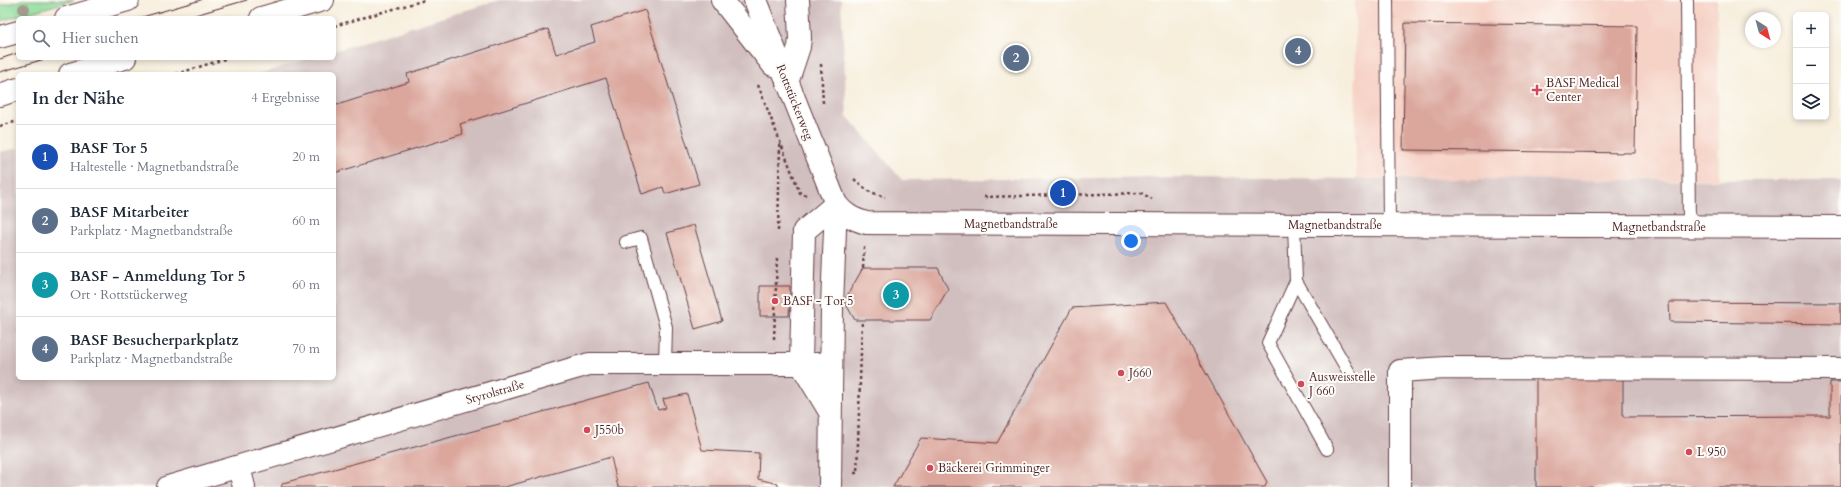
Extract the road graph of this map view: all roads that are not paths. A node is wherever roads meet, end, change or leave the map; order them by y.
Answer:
1 (128, 0) edge
2 (323, 0) edge
3 (722, 0) edge
4 (755, 0) edge
5 (798, 0) edge
6 (1388, 0) edge
7 (1686, 0) edge
8 (73, 16) edge
9 (268, 16) edge
10 (16, 33) edge
11 (0, 37) edge
12 (118, 60) edge
13 (77, 72) edge
14 (787, 83) junction
15 (16, 90) edge
16 (0, 94) edge
17 (836, 204) junction
18 (1294, 225) junction
19 (1389, 225) junction
20 (1689, 227) junction
21 (1841, 227) edge
22 (626, 242) dead end
23 (1296, 281) junction
24 (665, 363) junction
25 (801, 364) junction
26 (831, 364) junction
27 (1841, 369) edge
28 (1351, 376) dead end
29 (830, 412) junction
30 (1327, 449) dead end
31 (242, 477) edge
32 (168, 487) edge
33 (830, 487) edge
34 (1400, 487) edge

1 - 8 street
2 - 9 street
3 - 14 street
4 - 14 street, Rottstückerweg
5 - 14 street
6 - 19 lane
7 - 20 lane
10 - 11 street
12 - 13 street
14 - 17 street, Rottstückerweg
15 - 16 street
17 - 18 street, Magnetbandstraße
17 - 25 street
17 - 26 street, Rottstückerweg
18 - 19 street, Magnetbandstraße
18 - 23 lane
19 - 20 street, Magnetbandstraße
20 - 21 street, Magnetbandstraße
22 - 24 lane
23 - 28 lane
23 - 30 lane
24 - 25 street, Styrolstraße
24 - 31 street, Styrolstraße
25 - 26 street, Styrolstraße
25 - 29 street
26 - 29 street, Rottstückerweg
27 - 34 street
29 - 33 street, Rottstückerweg
31 - 32 street, Styrolstraße

